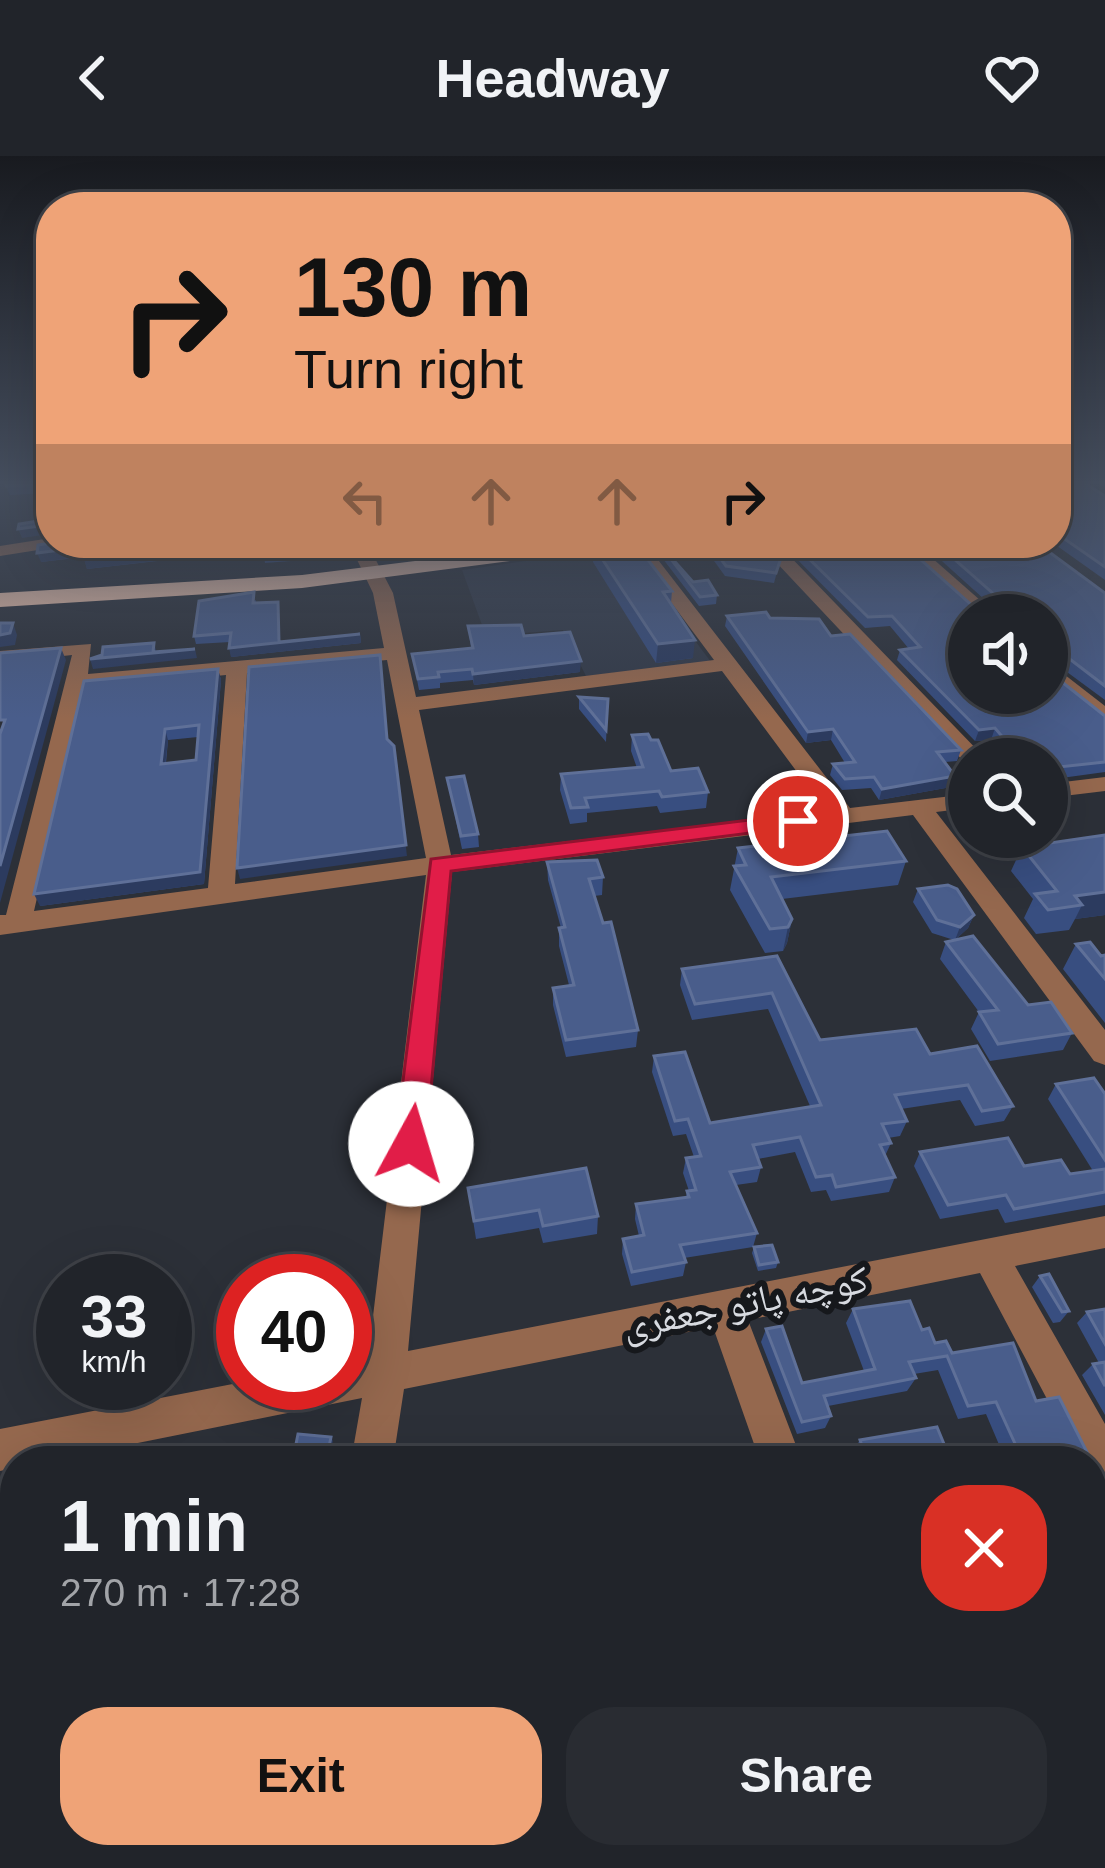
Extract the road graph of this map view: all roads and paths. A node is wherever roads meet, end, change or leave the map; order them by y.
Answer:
1 (649, 560) edge
2 (782, 560) edge
3 (923, 560) edge
4 (367, 561) edge
5 (0, 588) edge
6 (963, 594) edge
7 (0, 600) edge
8 (395, 653) junction
9 (0, 657) edge
10 (728, 664) junction
11 (237, 665) junction
12 (76, 682) junction
13 (1068, 686) edge
14 (406, 705) junction
15 (1105, 718) edge
16 (954, 738) edge
17 (1105, 784) edge
18 (1068, 788) edge
19 (948, 804) edge
20 (919, 807) junction
21 (843, 816) junction
22 (440, 865) junction
23 (221, 895) junction
24 (9, 923) edge
25 (1105, 1053) edge
26 (1105, 1232) edge
27 (989, 1254) junction
28 (724, 1305) junction
29 (386, 1376) junction
30 (72, 1446) edge
31 (374, 1446) edge
32 (776, 1446) edge
33 (1095, 1446) edge

1 - 10 street
2 - 16 street
3 - 6 street
4 - 5 highway
4 - 7 highway
4 - 8 street
8 - 11 street
8 - 14 street
9 - 12 street
10 - 14 street
10 - 21 street
11 - 12 street
11 - 23 street
12 - 24 street
13 - 15 street
14 - 22 street
17 - 18 street
19 - 20 street
20 - 21 street
20 - 25 street
21 - 22 street
22 - 23 street
22 - 29 street
23 - 24 street
26 - 27 street, کوچه پاتو جعفری
27 - 28 street, کوچه پاتو جعفری
27 - 33 street
28 - 29 street, کوچه پاتو جعفری
28 - 32 street
29 - 30 street, کوچه پاتو جعفری
29 - 31 street

